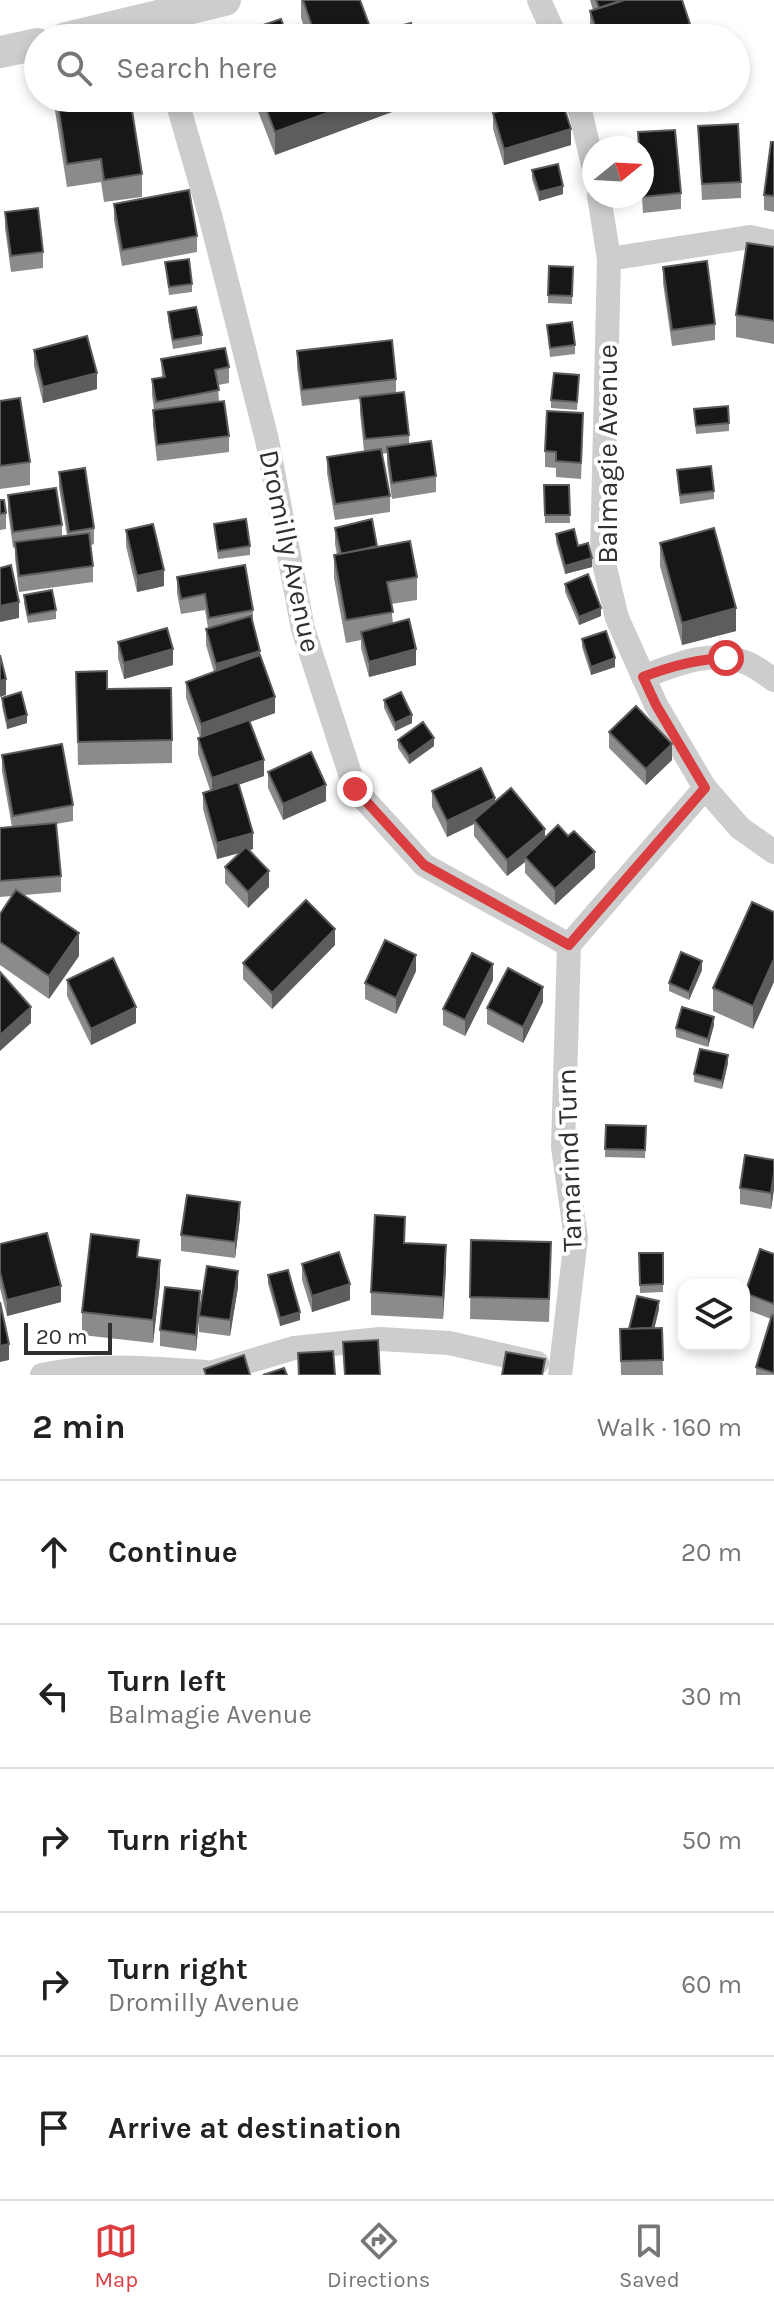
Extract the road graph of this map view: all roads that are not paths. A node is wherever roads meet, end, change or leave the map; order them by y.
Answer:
1 (225, 0) edge
2 (539, 0) edge
3 (167, 24) edge
4 (550, 24) edge
5 (24, 47) edge
6 (0, 52) edge
7 (180, 112) edge
8 (580, 112) edge
9 (586, 136) edge
10 (601, 208) edge
11 (774, 242) edge
12 (609, 259) junction
13 (643, 677) junction
14 (774, 680) edge
15 (705, 788) junction
16 (774, 852) edge
17 (569, 945) junction
18 (561, 1372) edge
19 (204, 1374) edge
20 (42, 1375) edge

1 - 3 street
2 - 4 street
5 - 6 street
7 - 17 street, Dromilly Avenue
8 - 9 street
10 - 12 street, Balmagie Avenue
11 - 12 street
12 - 13 street, Balmagie Avenue
13 - 14 street
13 - 15 street, Balmagie Avenue
15 - 16 street, Balmagie Avenue
15 - 17 street
17 - 18 street, Tamarind Turn
18 - 19 street
19 - 20 street

